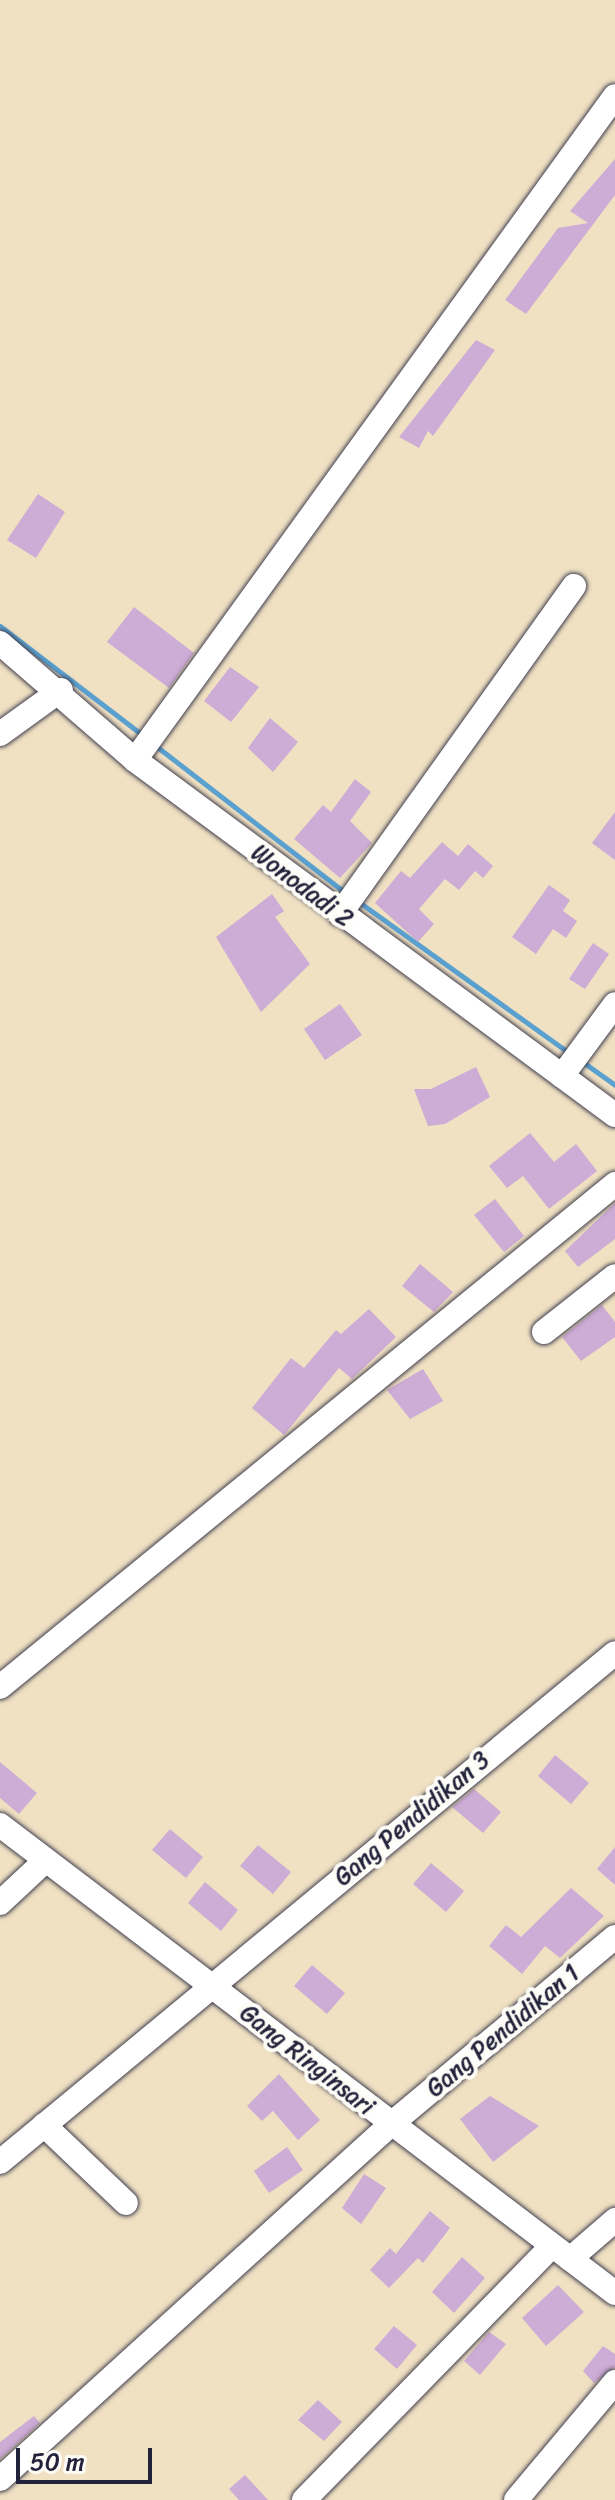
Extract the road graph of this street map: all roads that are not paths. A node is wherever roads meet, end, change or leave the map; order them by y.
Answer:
1 (615, 96) edge
2 (574, 586) dead end
3 (0, 643) edge
4 (61, 690) junction
5 (0, 734) edge
6 (138, 752) junction
7 (341, 912) junction
8 (615, 1004) edge
9 (563, 1076) junction
10 (615, 1115) edge
11 (615, 1184) edge
12 (615, 1276) edge
13 (544, 1332) dead end
14 (615, 1653) edge
15 (0, 1687) edge
16 (0, 1825) edge
17 (44, 1862) junction
18 (0, 1903) edge
19 (615, 1937) edge
20 (210, 1986) junction
21 (44, 2125) junction
22 (390, 2125) junction
23 (0, 2162) edge
24 (126, 2203) dead end
25 (615, 2220) edge
26 (561, 2252) junction
27 (615, 2293) edge
28 (615, 2382) edge
29 (0, 2479) edge
30 (304, 2500) edge
31 (516, 2500) edge

1 - 6 street
2 - 7 street
3 - 4 street, Wonodadi 2
4 - 5 street
4 - 6 street, Wonodadi 2
6 - 7 street, Wonodadi 2
7 - 9 street, Wonodadi 2
8 - 9 street
9 - 10 street, Wonodadi 2
11 - 15 street
12 - 13 street
14 - 20 street, Gang Pendidikan 3
16 - 17 street, Gang Ringinsari
17 - 18 street
17 - 20 street, Gang Ringinsari
19 - 22 street, Gang Pendidikan 1
20 - 21 street, Gang Pendidikan 3
20 - 22 street, Gang Ringinsari
21 - 23 street, Gang Pendidikan 3
21 - 24 street
22 - 26 street, Gang Ringinsari
22 - 29 street, Gang Pendidikan 1
25 - 26 street
26 - 27 street, Gang Ringinsari
26 - 30 street
28 - 31 street

